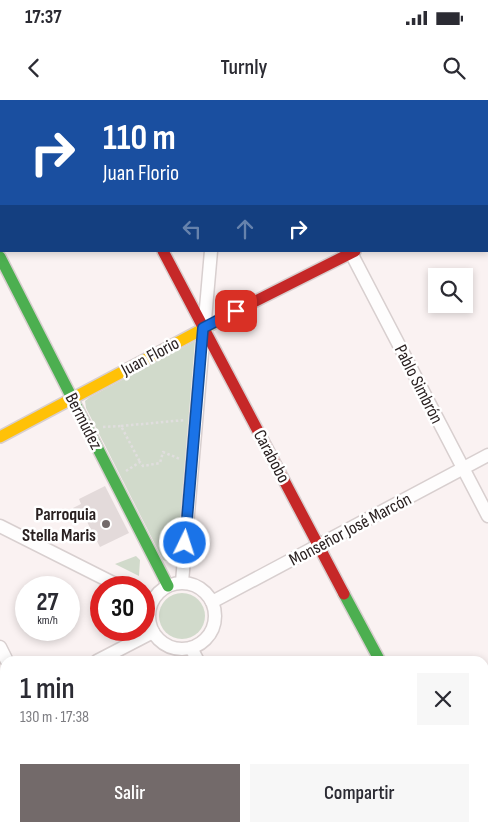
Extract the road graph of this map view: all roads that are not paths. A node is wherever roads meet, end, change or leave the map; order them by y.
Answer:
1 (165, 252) edge
2 (211, 252) edge
3 (352, 252) edge
4 (0, 257) edge
5 (203, 328) junction
6 (72, 398) junction
7 (0, 437) edge
8 (488, 455) edge
9 (463, 469) junction
10 (488, 516) edge
11 (0, 526) edge
12 (319, 545) junction
13 (99, 576) edge
14 (174, 584) junction
15 (155, 595) edge
16 (212, 602) junction
17 (155, 634) edge
18 (136, 641) edge
19 (191, 648) junction
20 (107, 656) edge
21 (195, 656) edge
22 (377, 656) edge

1 - 5 street, Carabobo
2 - 5 street
3 - 5 street, Juan Florio
3 - 9 street, Pablo Simbrón
4 - 6 street, Bermúdez
5 - 6 street, Juan Florio
5 - 12 street, Carabobo
5 - 14 street
6 - 7 street, Juan Florio
6 - 14 street, Bermúdez
8 - 9 street, Monseñor José Marcón
9 - 10 street, Pablo Simbrón
9 - 12 street, Monseñor José Marcón
11 - 13 street
12 - 16 street, Monseñor José Marcón
12 - 22 street, Carabobo
14 - 15 street
14 - 16 street
16 - 19 street
17 - 19 street
18 - 20 street
19 - 21 street

